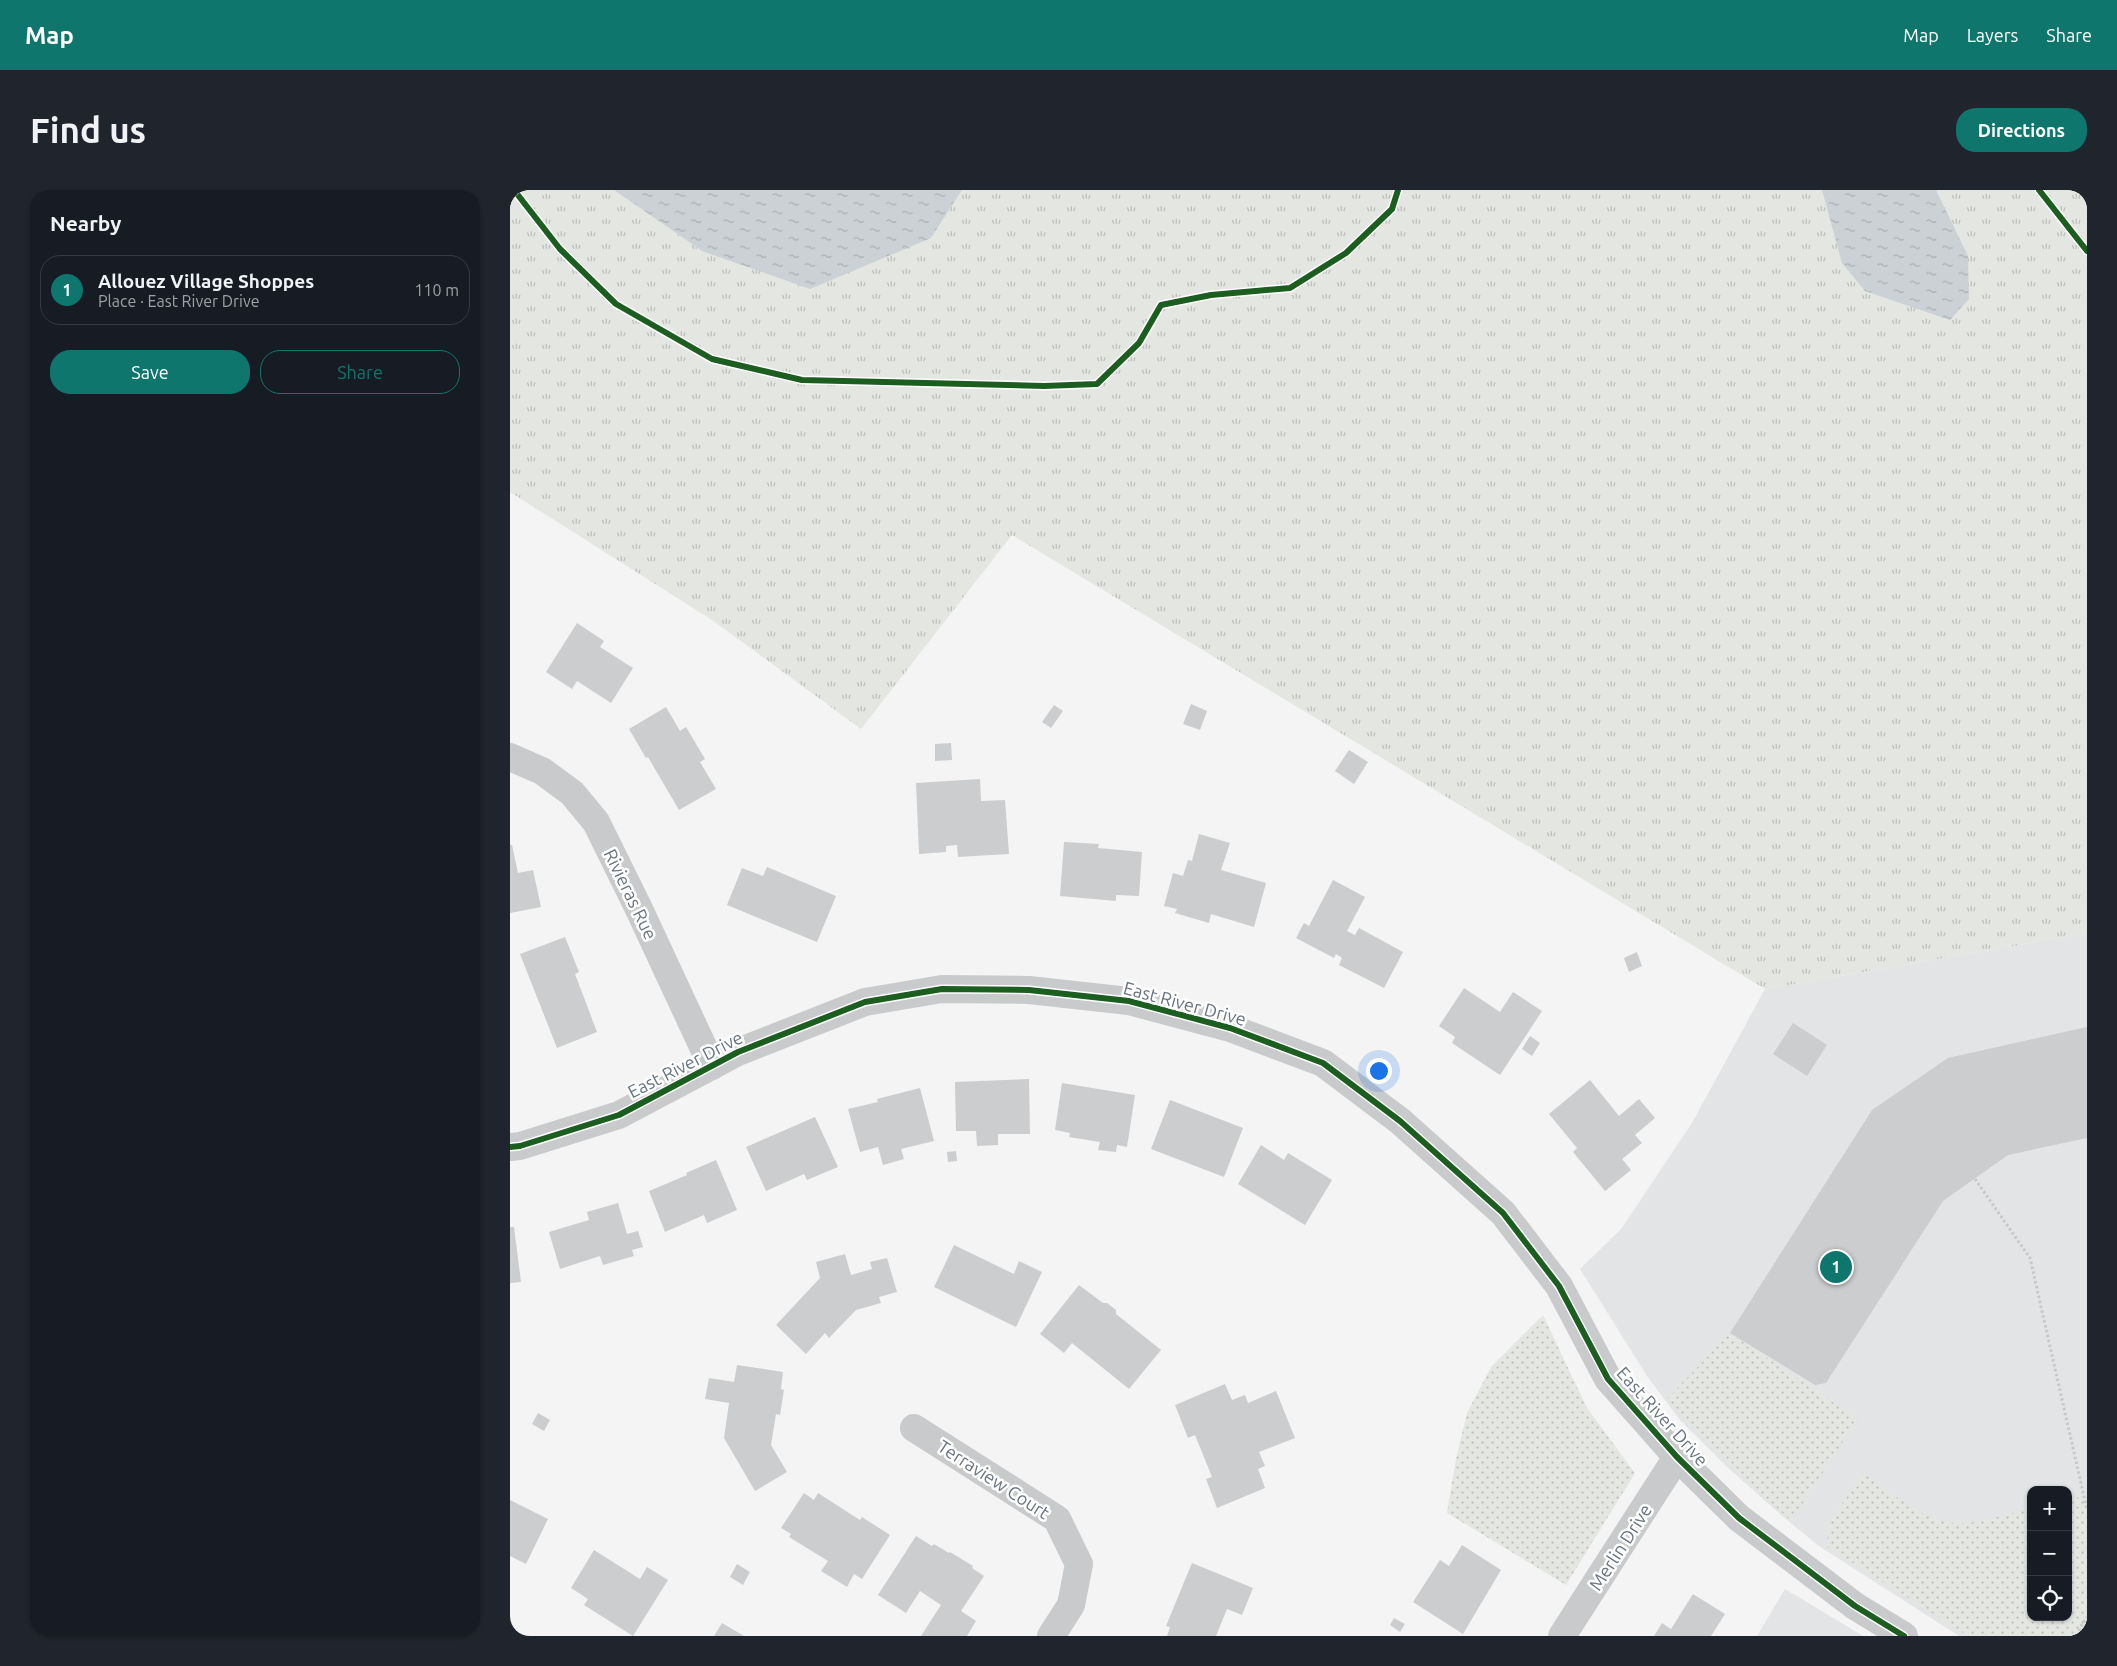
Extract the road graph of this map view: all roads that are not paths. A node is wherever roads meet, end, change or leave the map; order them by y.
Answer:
1 (510, 757) edge
2 (712, 1066) junction
3 (510, 1147) edge
4 (914, 1428) dead end
5 (1677, 1457) junction
6 (1051, 1636) edge
7 (1562, 1636) edge
8 (1904, 1636) edge

1 - 2 street, Rivieras Rue
2 - 3 street, East River Drive
2 - 5 street, East River Drive
4 - 6 street, Terraview Court
5 - 7 street, Merlin Drive
5 - 8 street, East River Drive

